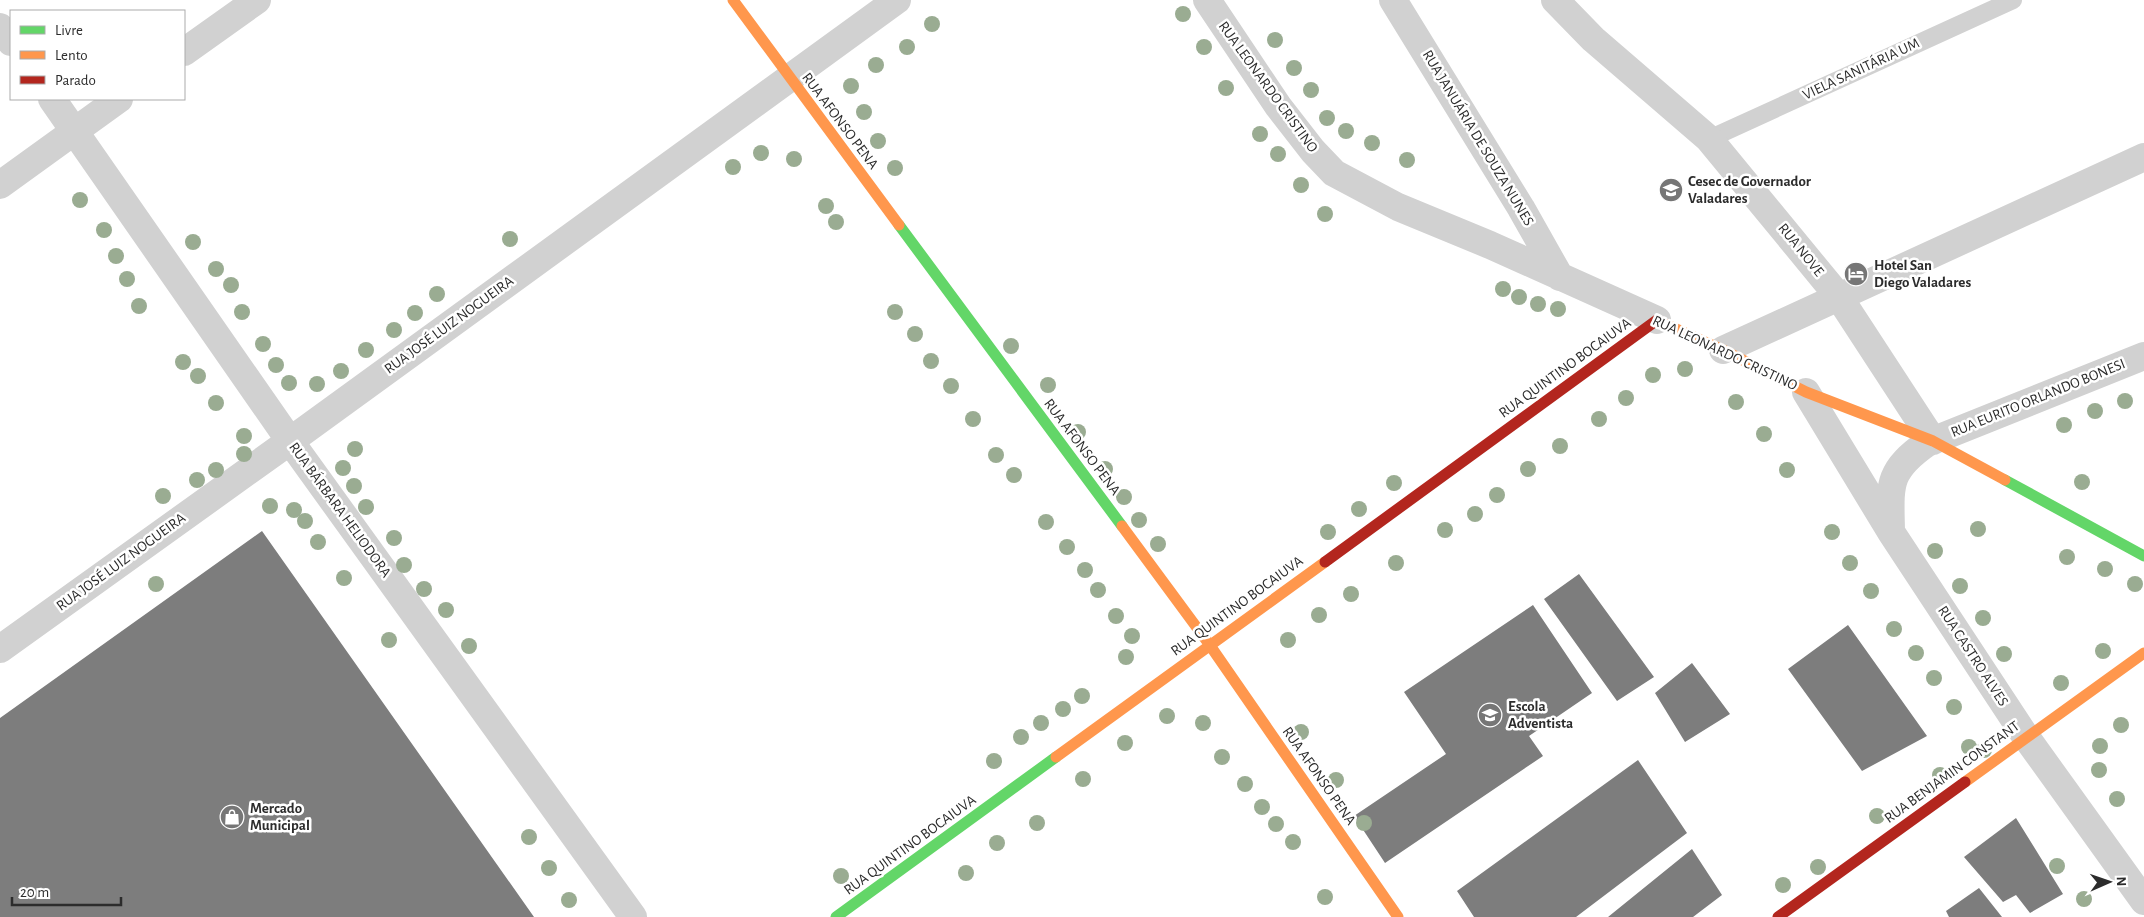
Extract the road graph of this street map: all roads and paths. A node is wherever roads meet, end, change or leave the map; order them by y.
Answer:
1 (257, 0) edge
2 (733, 0) edge
3 (897, 0) edge
4 (1207, 0) edge
5 (1393, 0) edge
6 (1555, 0) edge
7 (2013, 0) edge
8 (0, 26) edge
9 (10, 41) edge
10 (185, 51) edge
11 (790, 78) junction
12 (53, 100) edge
13 (118, 100) edge
14 (74, 131) junction
15 (1709, 139) junction
16 (2144, 158) edge
17 (0, 185) edge
18 (1560, 277) junction
19 (1839, 297) junction
20 (1657, 320) junction
21 (1723, 350) junction
22 (2144, 356) edge
23 (1806, 392) junction
24 (290, 441) junction
25 (1933, 441) junction
26 (1891, 532) junction
27 (2144, 556) edge
28 (1209, 644) junction
29 (0, 649) edge
30 (2144, 653) edge
31 (2026, 737) junction
32 (2144, 901) edge
33 (633, 917) edge
34 (836, 917) edge
35 (1398, 917) edge
36 (1778, 917) edge

1 - 10 street
2 - 11 street, RUA AFONSO PENA
3 - 11 street, RUA JOSÉ LUIZ NOGUEIRA
4 - 18 street, RUA LEONARDO CRISTINO
5 - 18 street, RUA JANUÁRIA DE SOUZA NUNES
6 - 15 street, RUA NOVE
7 - 15 lane, VIELA SANITÁRIA UM
8 - 9 street
11 - 24 street, RUA JOSÉ LUIZ NOGUEIRA
11 - 28 street, RUA AFONSO PENA
12 - 14 street, RUA BÁRBARA HELIODORA
13 - 14 street
14 - 17 street
14 - 24 street, RUA BÁRBARA HELIODORA
15 - 19 street, RUA NOVE
16 - 19 street
18 - 20 street, RUA LEONARDO CRISTINO
19 - 21 street
19 - 25 street, RUA NOVE
20 - 21 street, RUA LEONARDO CRISTINO
20 - 28 street, RUA QUINTINO BOCAIUVA
21 - 23 street, RUA LEONARDO CRISTINO
22 - 25 street, RUA EURITO ORLANDO BONESI
23 - 25 street, RUA LEONARDO CRISTINO
23 - 26 street, RUA CASTRO ALVES
24 - 29 street, RUA JOSÉ LUIZ NOGUEIRA
24 - 33 street, RUA BÁRBARA HELIODORA
25 - 26 street
25 - 27 street, RUA LEONARDO CRISTINO
26 - 31 street, RUA CASTRO ALVES
28 - 34 street, RUA QUINTINO BOCAIUVA
28 - 35 street, RUA AFONSO PENA
30 - 31 street, RUA BENJAMIN CONSTANT
31 - 32 street, RUA CASTRO ALVES
31 - 36 street, RUA BENJAMIN CONSTANT

